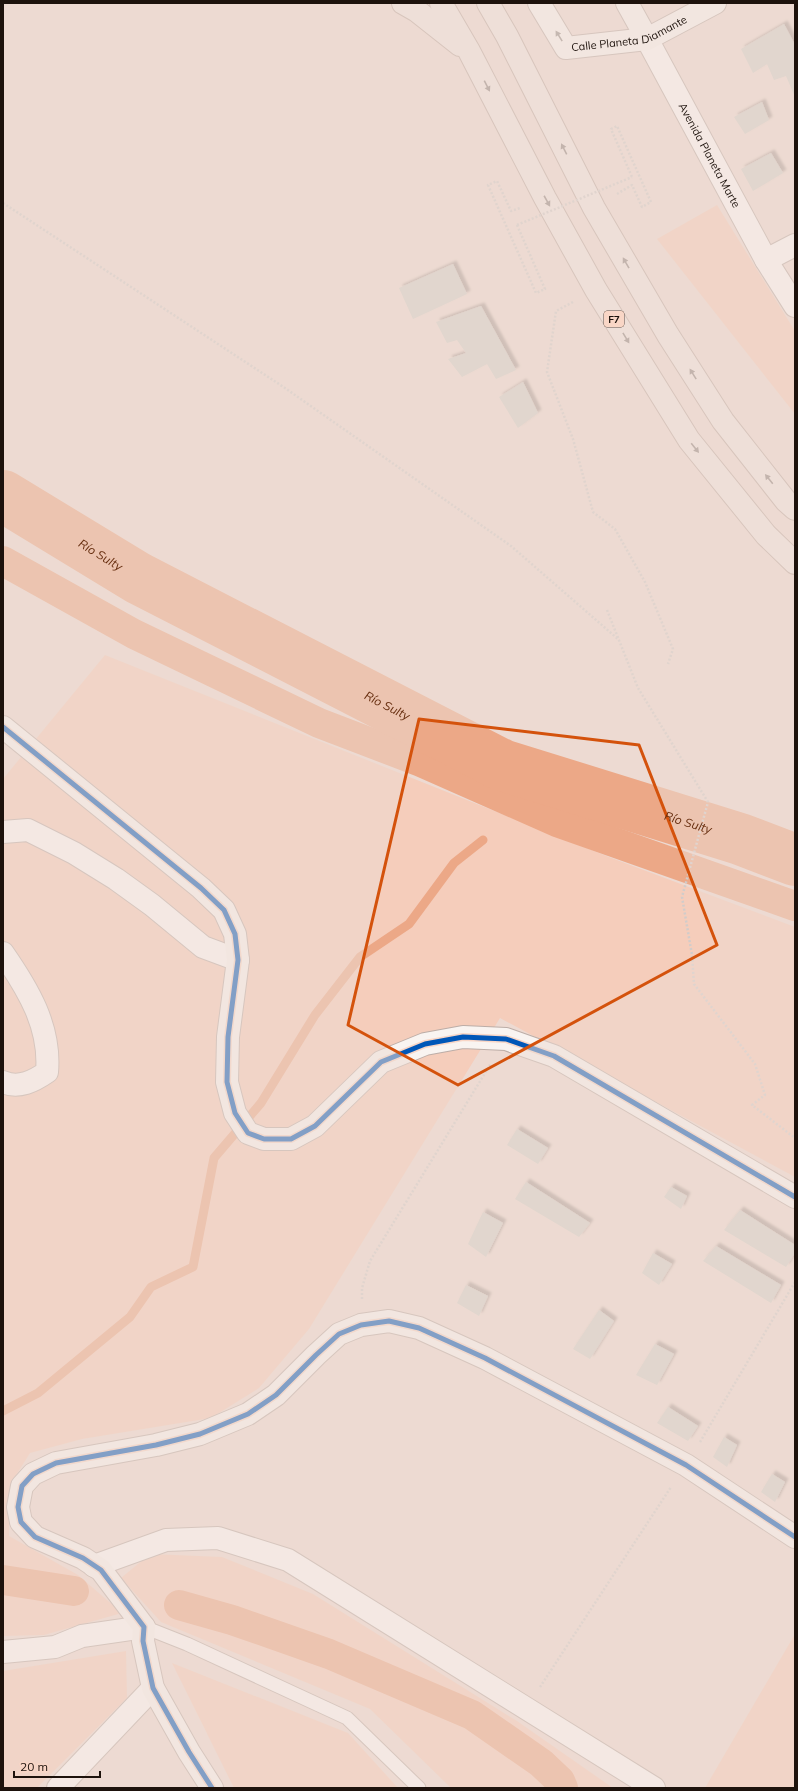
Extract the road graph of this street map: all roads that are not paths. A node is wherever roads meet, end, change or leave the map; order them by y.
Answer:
1 (403, 3) edge
2 (441, 3) edge
3 (488, 3) edge
4 (504, 3) edge
5 (538, 3) edge
6 (627, 3) edge
7 (715, 3) edge
8 (507, 36) junction
9 (647, 39) junction
10 (469, 52) junction
11 (795, 245) edge
12 (766, 260) junction
13 (795, 306) edge
14 (795, 509) edge
15 (795, 563) edge
16 (3, 727) edge
17 (3, 832) edge
18 (3, 953) edge
19 (238, 960) junction
20 (3, 1082) edge
21 (795, 1198) edge
22 (795, 1537) edge
23 (94, 1566) junction
24 (144, 1627) junction
25 (3, 1652) edge
26 (154, 1688) junction
27 (58, 1788) edge
28 (212, 1788) edge
29 (419, 1788) edge
30 (654, 1788) edge

1 - 10 highway
2 - 10 highway, F7
3 - 8 highway
4 - 8 highway
9 -> 5 street, Calle Planeta Diamante
6 - 9 street, Avenida Planeta Marte
7 - 9 street, Calle Planeta Diamante
14 -> 8 highway
9 - 12 street, Avenida Planeta Marte
10 -> 15 highway, F7
11 - 12 street
12 - 13 street, Avenida Planeta Marte
16 - 19 street
17 - 19 street
18 - 20 street
19 - 21 street
22 - 23 street
23 - 24 street
23 - 30 street
24 - 25 street
24 - 26 street
24 - 29 lane
26 - 27 street
26 - 28 street

